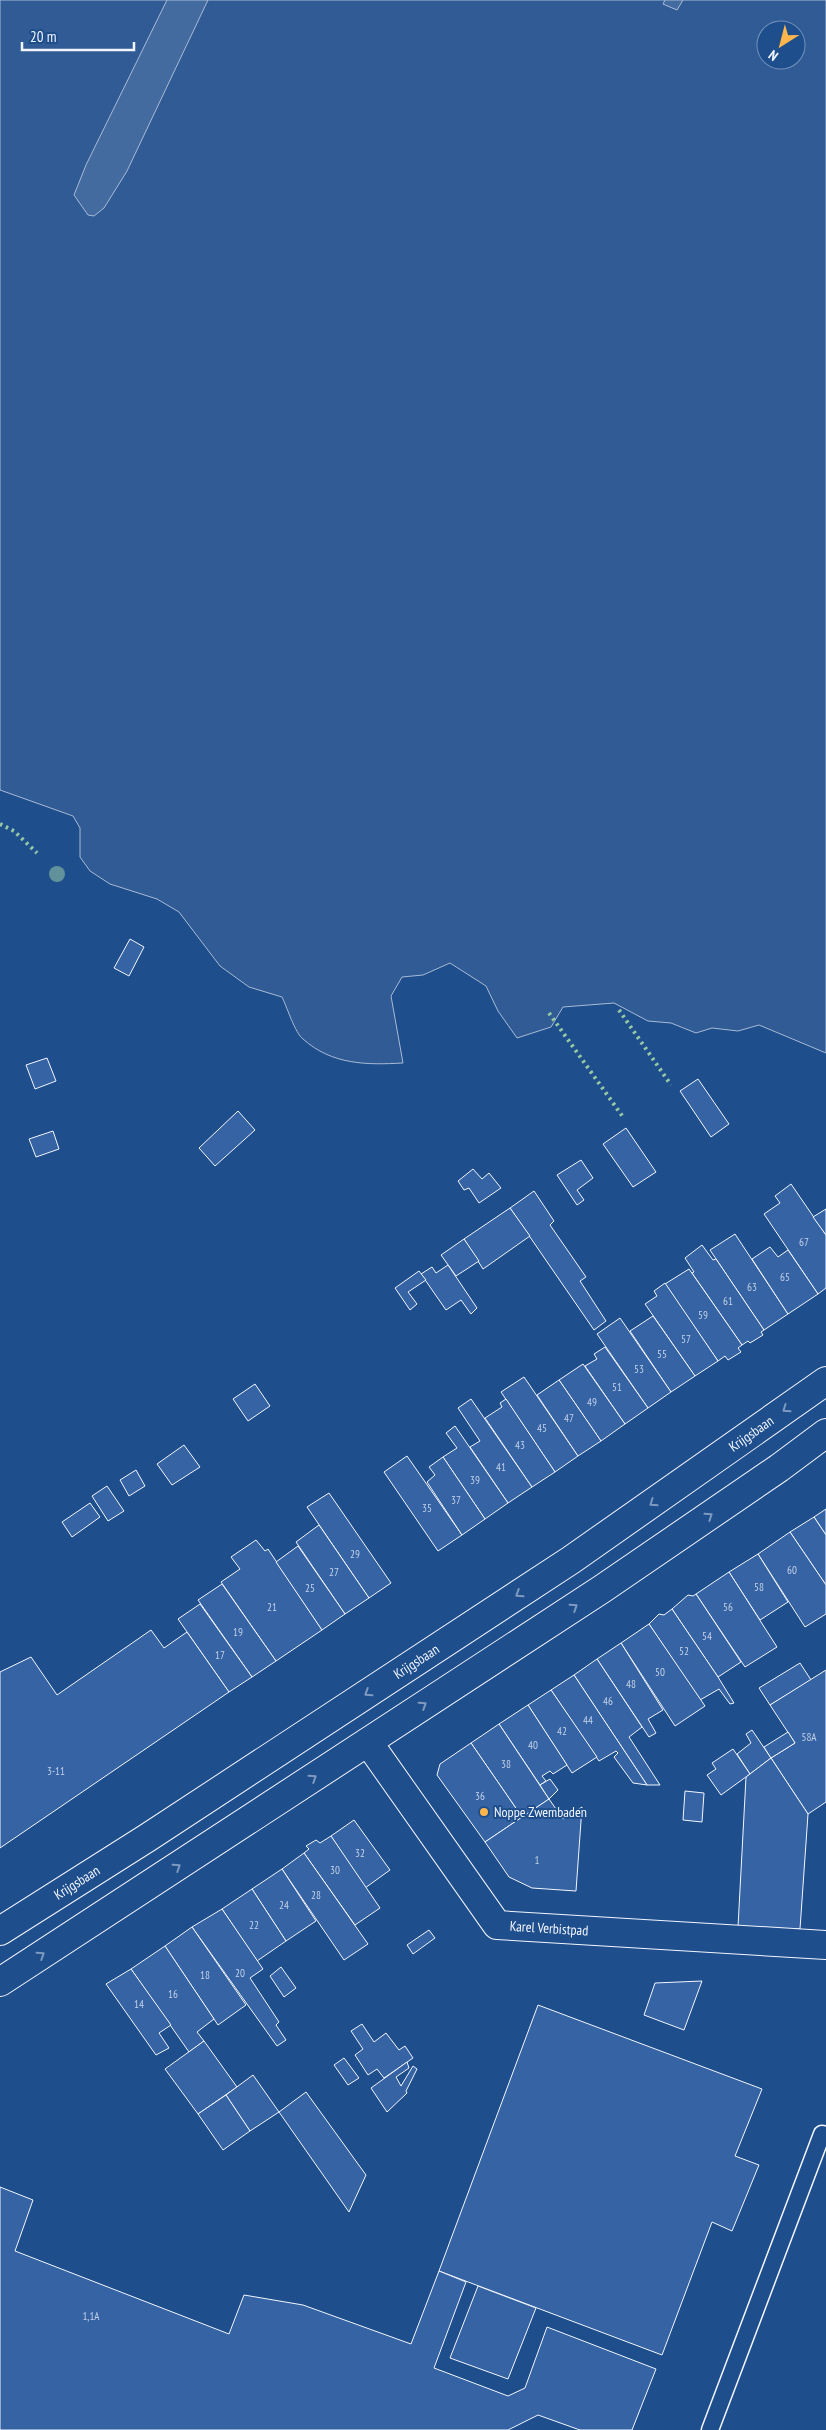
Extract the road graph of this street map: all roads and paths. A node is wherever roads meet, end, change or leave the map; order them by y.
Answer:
1 (826, 1381) edge
2 (826, 1433) edge
3 (368, 1742) junction
4 (29, 1914) junction
5 (0, 1916) edge
6 (0, 1931) edge
7 (826, 1945) edge
8 (0, 1982) edge
9 (826, 2135) edge
10 (710, 2430) edge

1 -> 4 main road, Krijgsbaan
3 -> 2 main road
3 - 7 main road, Karel Verbistpad
8 -> 3 main road
4 - 5 main road
4 - 6 main road, Krijgsbaan
9 - 10 lane

